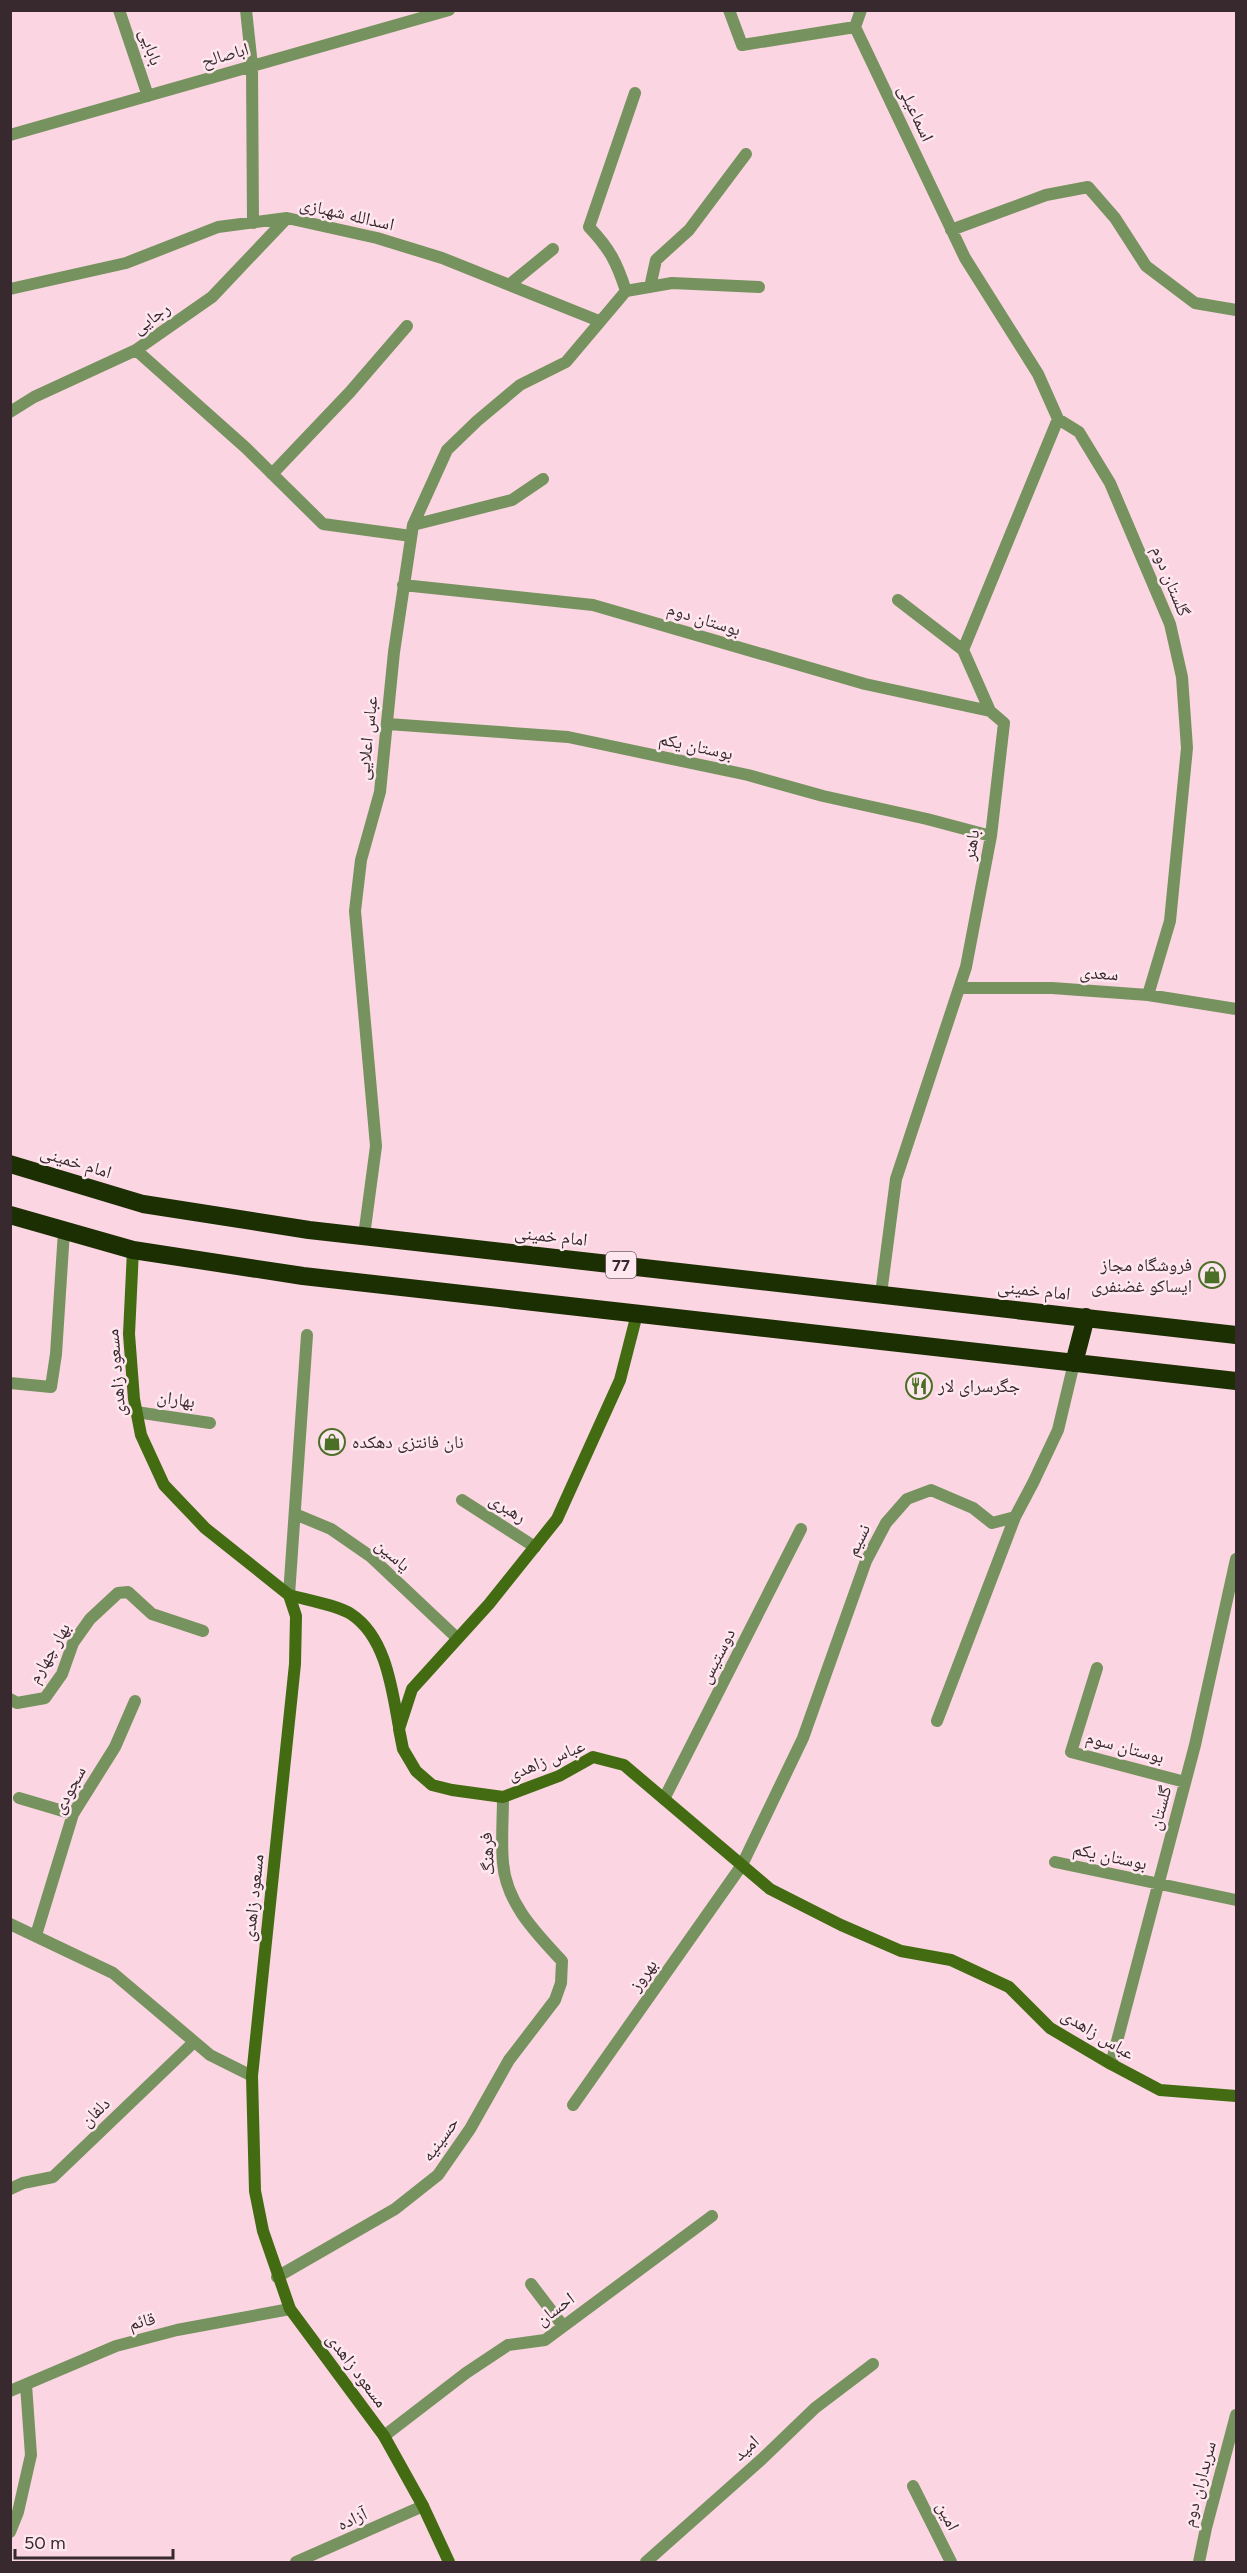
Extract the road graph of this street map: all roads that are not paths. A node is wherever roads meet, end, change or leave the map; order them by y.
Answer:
1 (119, 10) edge
2 (246, 10) edge
3 (449, 10) edge
4 (729, 10) edge
5 (861, 10) edge
6 (855, 27) junction
7 (252, 66) junction
8 (635, 93) dead end
9 (148, 96) junction
10 (10, 135) edge
11 (746, 154) dead end
12 (287, 218) junction
13 (253, 223) junction
14 (951, 230) junction
15 (553, 249) dead end
16 (509, 285) junction
17 (650, 287) junction
18 (759, 287) dead end
19 (10, 288) edge
20 (626, 291) junction
21 (1236, 310) edge
22 (599, 321) junction
23 (406, 326) dead end
24 (136, 350) junction
25 (10, 412) edge
26 (1058, 419) junction
27 (272, 474) junction
28 (543, 479) dead end
29 (412, 530) junction
30 (403, 585) junction
31 (898, 600) dead end
32 (963, 650) junction
33 (990, 711) junction
34 (388, 724) junction
35 (991, 836) junction
36 (958, 988) junction
37 (1148, 995) junction
38 (1236, 1009) edge
39 (10, 1164) edge
40 (10, 1215) edge
41 (64, 1231) junction
42 (364, 1236) junction
43 (133, 1250) junction
44 (881, 1294) junction
45 (637, 1314) junction
46 (1086, 1317) junction
47 (307, 1335) dead end
48 (1236, 1335) edge
49 (1074, 1363) junction
50 (1236, 1382) edge
51 (10, 1383) edge
52 (136, 1412) junction
53 (210, 1423) dead end
54 (462, 1500) dead end
55 (295, 1514) junction
56 (1015, 1517) junction
57 (801, 1529) dead end
58 (535, 1547) junction
59 (1236, 1559) edge
60 (289, 1594) junction
61 (202, 1631) dead end
62 (457, 1638) junction
63 (1097, 1668) dead end
64 (10, 1699) edge
65 (135, 1701) dead end
66 (937, 1721) dead end
67 (399, 1729) junction
68 (1185, 1782) junction
69 (503, 1797) junction
70 (19, 1798) dead end
71 (664, 1799) junction
72 (73, 1814) junction
73 (1054, 1862) dead end
74 (742, 1865) junction
75 (1158, 1884) junction
76 (1236, 1900) edge
77 (10, 1924) edge
78 (36, 1935) junction
79 (562, 1961) joint
80 (194, 2042) junction
81 (1111, 2064) junction
82 (252, 2076) junction
83 (1236, 2096) edge
84 (573, 2105) dead end
85 (10, 2189) edge
86 (712, 2216) dead end
87 (277, 2277) junction
88 (531, 2284) dead end
89 (290, 2309) junction
90 (563, 2326) junction
91 (873, 2364) dead end
92 (26, 2385) junction
93 (10, 2391) edge
94 (1236, 2415) edge
95 (384, 2436) junction
96 (913, 2486) dead end
97 (423, 2506) junction
98 (10, 2532) edge
99 (296, 2562) edge
100 (449, 2562) edge
101 (646, 2562) edge
102 (951, 2562) edge
103 (1199, 2562) edge

1 - 9 street, بابایی
2 - 7 street
3 - 7 street, اباصالح
4 - 6 street
5 - 6 street
6 - 14 street, اسماعیلی
7 - 9 street, اباصالح
7 - 13 street
8 - 20 street
9 - 10 street, اباصالح
11 - 17 street
12 - 13 street, اسدالله شهبازی
12 - 16 street, اسدالله شهبازی
12 - 24 street, رجایی
13 - 19 street, اسدالله شهبازی
14 - 21 street
14 - 26 street, گلستان دوم
15 - 16 street
16 - 22 street, اسدالله شهبازی
17 - 18 street
17 - 20 street
20 - 22 street, عباس اعلایی
22 - 29 street, عباس اعلایی
23 - 27 street
24 - 25 street, رجایی
24 - 27 street
26 - 32 street
26 - 37 street, گلستان دوم
27 - 29 street
28 - 29 street
29 - 30 street, عباس اعلایی
30 - 33 street, بوستان دوم
30 - 34 street, عباس اعلایی
31 - 32 street
32 - 33 street, باهنر
33 - 35 street, باهنر
34 - 35 street, بوستان یکم
34 - 42 street, عباس اعلایی
35 - 36 street, باهنر
36 - 37 street, سعدی
36 - 44 street, باهنر
37 - 38 street, سعدی
39 - 42 highway, امام خمینی / 77
40 - 41 highway
41 - 43 highway
41 - 51 street
42 - 44 highway, امام خمینی / 77
43 - 45 highway
43 - 52 street, مسعود زاهدی
44 - 46 highway, امام خمینی / 77
45 - 49 highway
45 - 58 street
46 - 48 highway, امام خمینی / 77
46 - 49 highway
47 - 55 street
49 - 50 highway
49 - 56 street
52 - 53 street, بهاران
52 - 60 street, مسعود زاهدی
54 - 58 street, رهبری
55 - 60 street
55 - 62 street, یاسین
56 - 66 street
56 - 74 street, نسیم
57 - 71 street, دوستیس
58 - 62 street
59 - 68 street, گلستان
60 - 67 street, عباس زاهدی
60 - 82 street, مسعود زاهدی
61 - 64 street, بهار چهارم
62 - 67 street
63 - 68 street, بوستان سوم
65 - 72 street, سجودی
67 - 69 street, عباس زاهدی
68 - 75 street, گلستان
69 - 71 street, عباس زاهدی
69 - 79 street, فرهنگ
70 - 72 street
71 - 74 street, عباس زاهدی
72 - 78 street, سجودی
73 - 75 street, بوستان یکم
74 - 81 street, عباس زاهدی
74 - 84 street, بهروز
75 - 76 street
75 - 81 street, گلستان
77 - 78 street
78 - 80 street
79 - 87 street, حسینیه
80 - 82 street
80 - 85 street, دلفان
81 - 83 street, عباس زاهدی
82 - 87 street, مسعود زاهدی
86 - 90 street, احسان
87 - 89 street, مسعود زاهدی
88 - 90 street
89 - 92 street, قائم
89 - 95 street, مسعود زاهدی
90 - 95 street, احسان
91 - 101 street, امید
92 - 93 street, قائم
92 - 98 street
94 - 103 street, سربداران دوم
95 - 97 street, مسعود زاهدی
96 - 102 street, امین
97 - 99 street, آزاده
97 - 100 street, مسعود زاهدی

